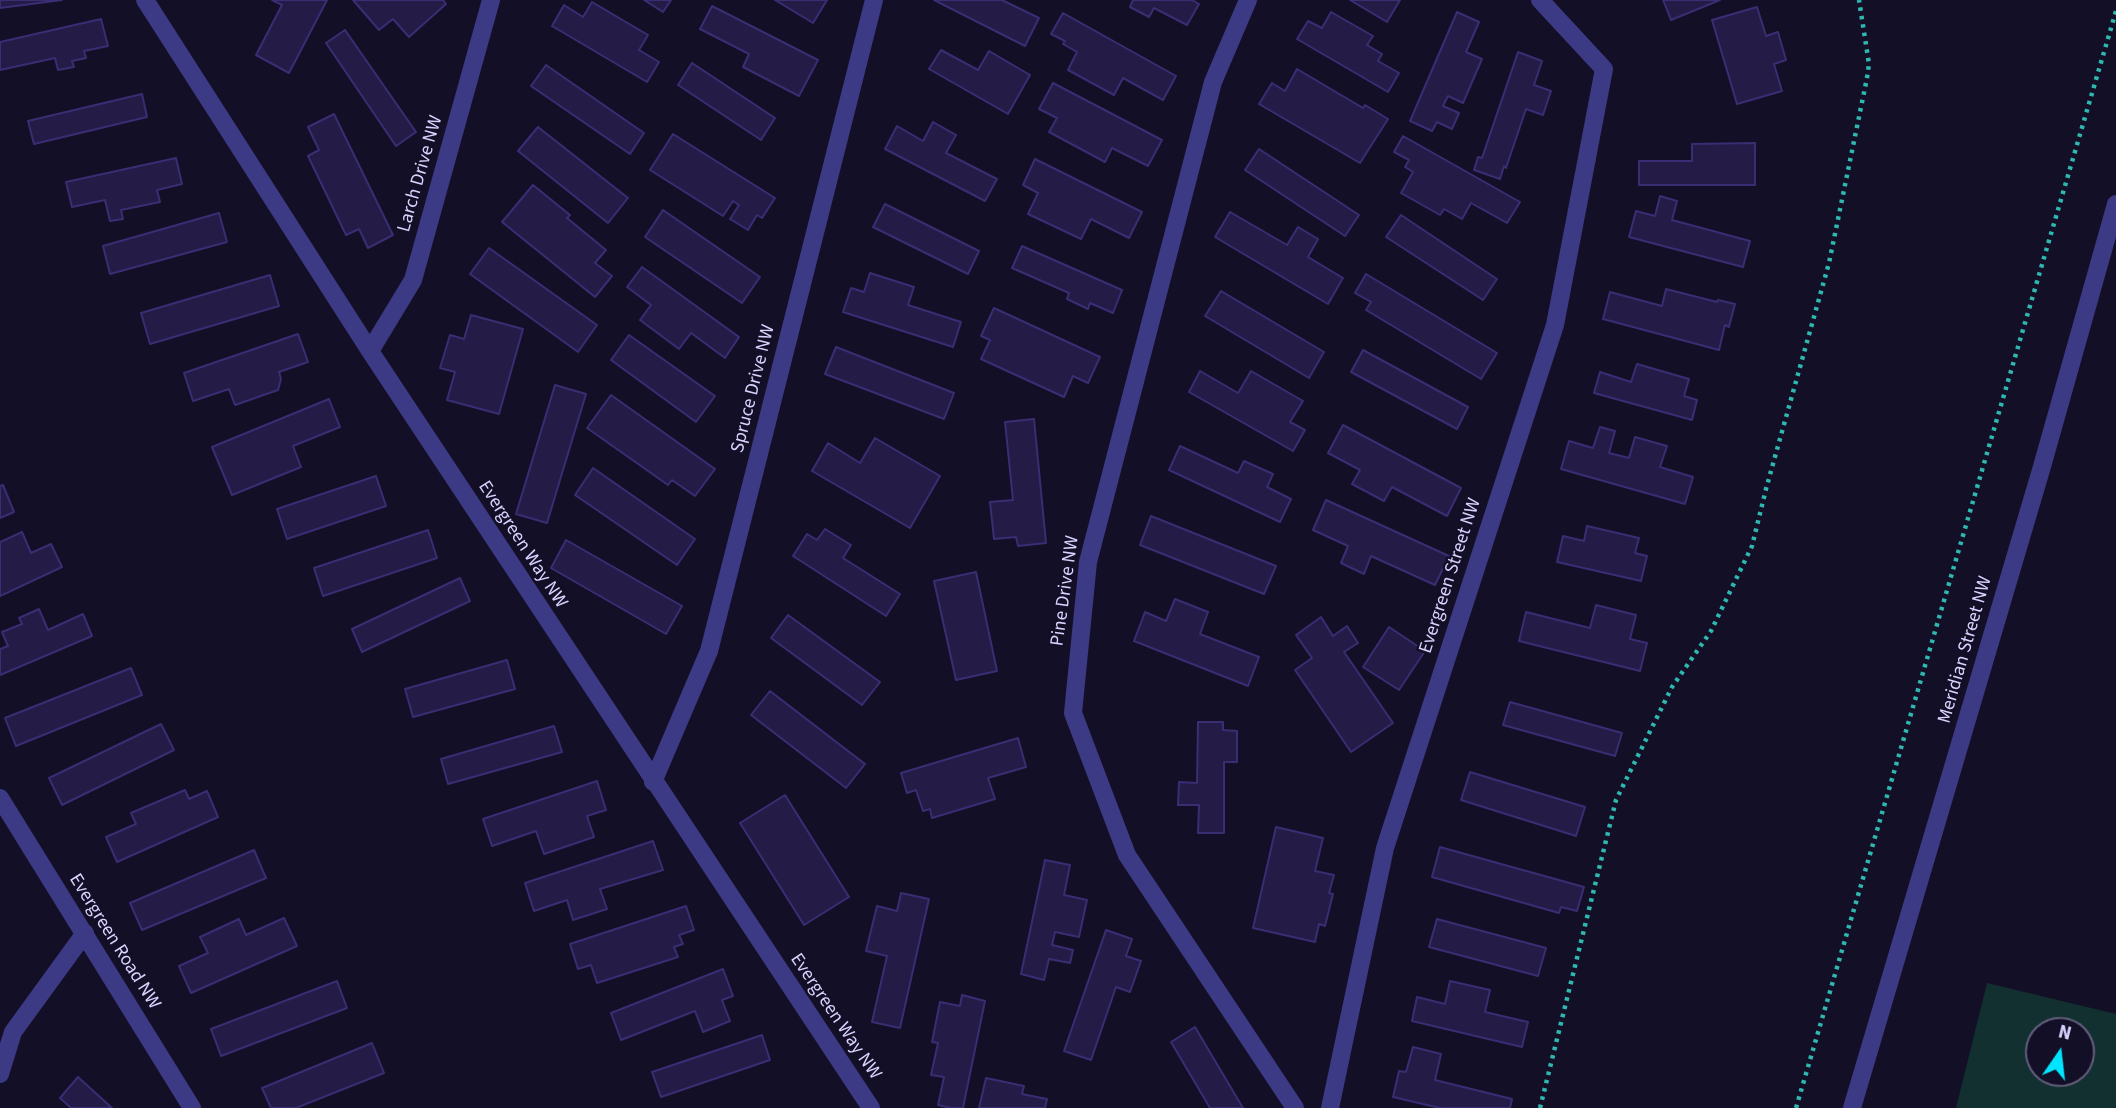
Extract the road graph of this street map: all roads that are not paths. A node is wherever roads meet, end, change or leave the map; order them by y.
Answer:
1 (145, 0) edge
2 (491, 0) edge
3 (874, 0) edge
4 (1248, 0) edge
5 (1540, 0) edge
6 (2116, 204) edge
7 (370, 351) junction
8 (653, 782) junction
9 (0, 798) edge
10 (85, 933) junction
11 (0, 1074) edge
12 (192, 1108) edge
13 (871, 1108) edge
14 (1295, 1108) edge
15 (1329, 1108) edge
16 (1852, 1108) edge

1 - 7 street, Evergreen Way NW
2 - 7 street, Larch Drive NW
3 - 8 street, Spruce Drive NW
4 - 14 street, Pine Drive NW
5 - 15 street, Evergreen Street NW
6 - 16 street, Meridian Street NW
7 - 8 street, Evergreen Way NW
8 - 13 street, Evergreen Way NW
9 - 10 street, Evergreen Road NW
10 - 11 street
10 - 12 street, Evergreen Road NW

